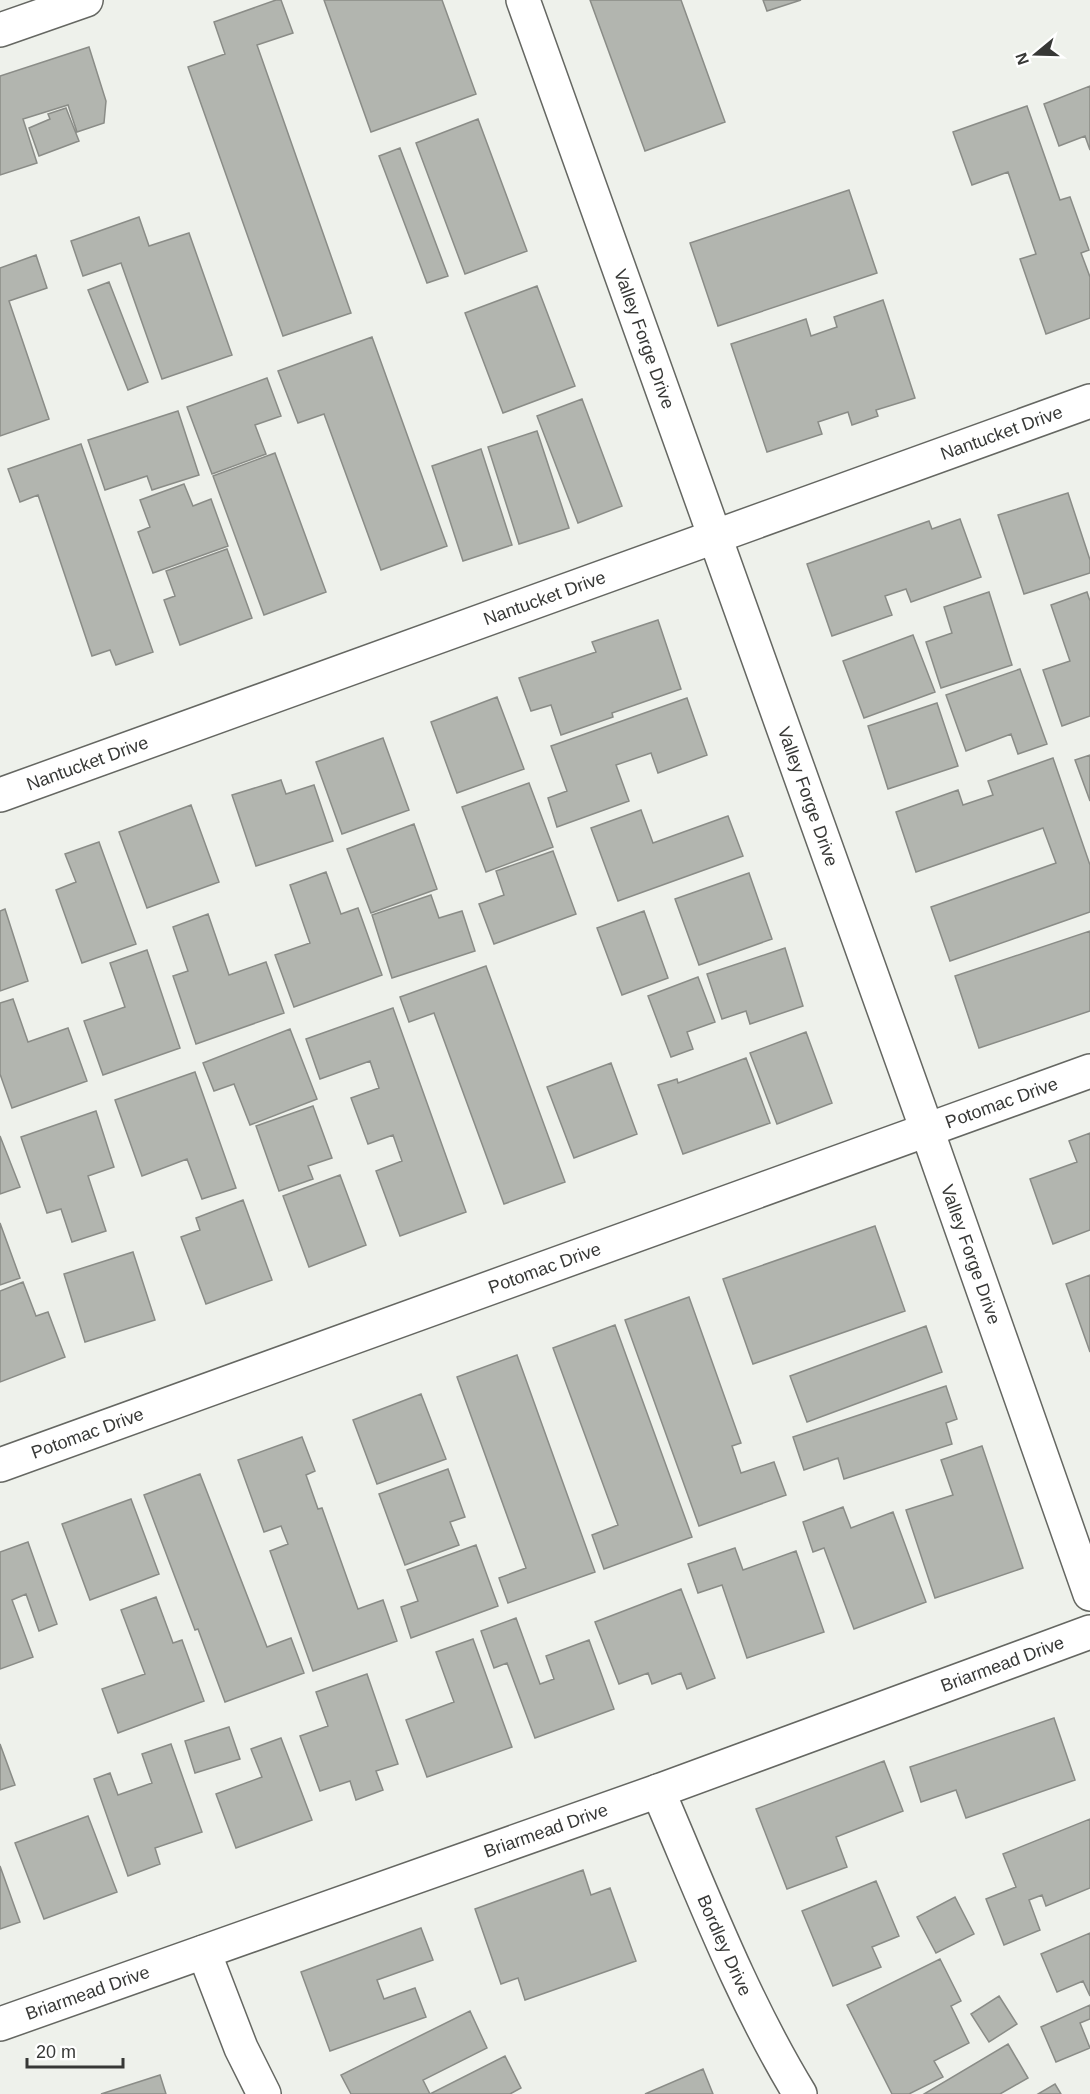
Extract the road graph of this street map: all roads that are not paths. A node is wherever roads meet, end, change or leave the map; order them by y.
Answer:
1 (86, 0) edge
2 (523, 0) edge
3 (0, 30) edge
4 (1090, 401) edge
5 (714, 537) junction
6 (0, 795) edge
7 (1090, 1071) edge
8 (927, 1130) junction
9 (0, 1465) edge
10 (1090, 1594) edge
11 (1090, 1632) edge
12 (658, 1791) junction
13 (204, 1952) junction
14 (0, 2024) edge
15 (264, 2094) edge
16 (800, 2094) edge

1 - 3 street
2 - 5 street, Valley Forge Drive
4 - 5 street, Nantucket Drive
5 - 6 street, Nantucket Drive
5 - 8 street, Valley Forge Drive
7 - 8 street, Potomac Drive
8 - 9 street, Potomac Drive
8 - 10 street, Valley Forge Drive
11 - 12 street, Briarmead Drive
12 - 13 street, Briarmead Drive
12 - 16 street, Bordley Drive
13 - 14 street, Briarmead Drive
13 - 15 street

